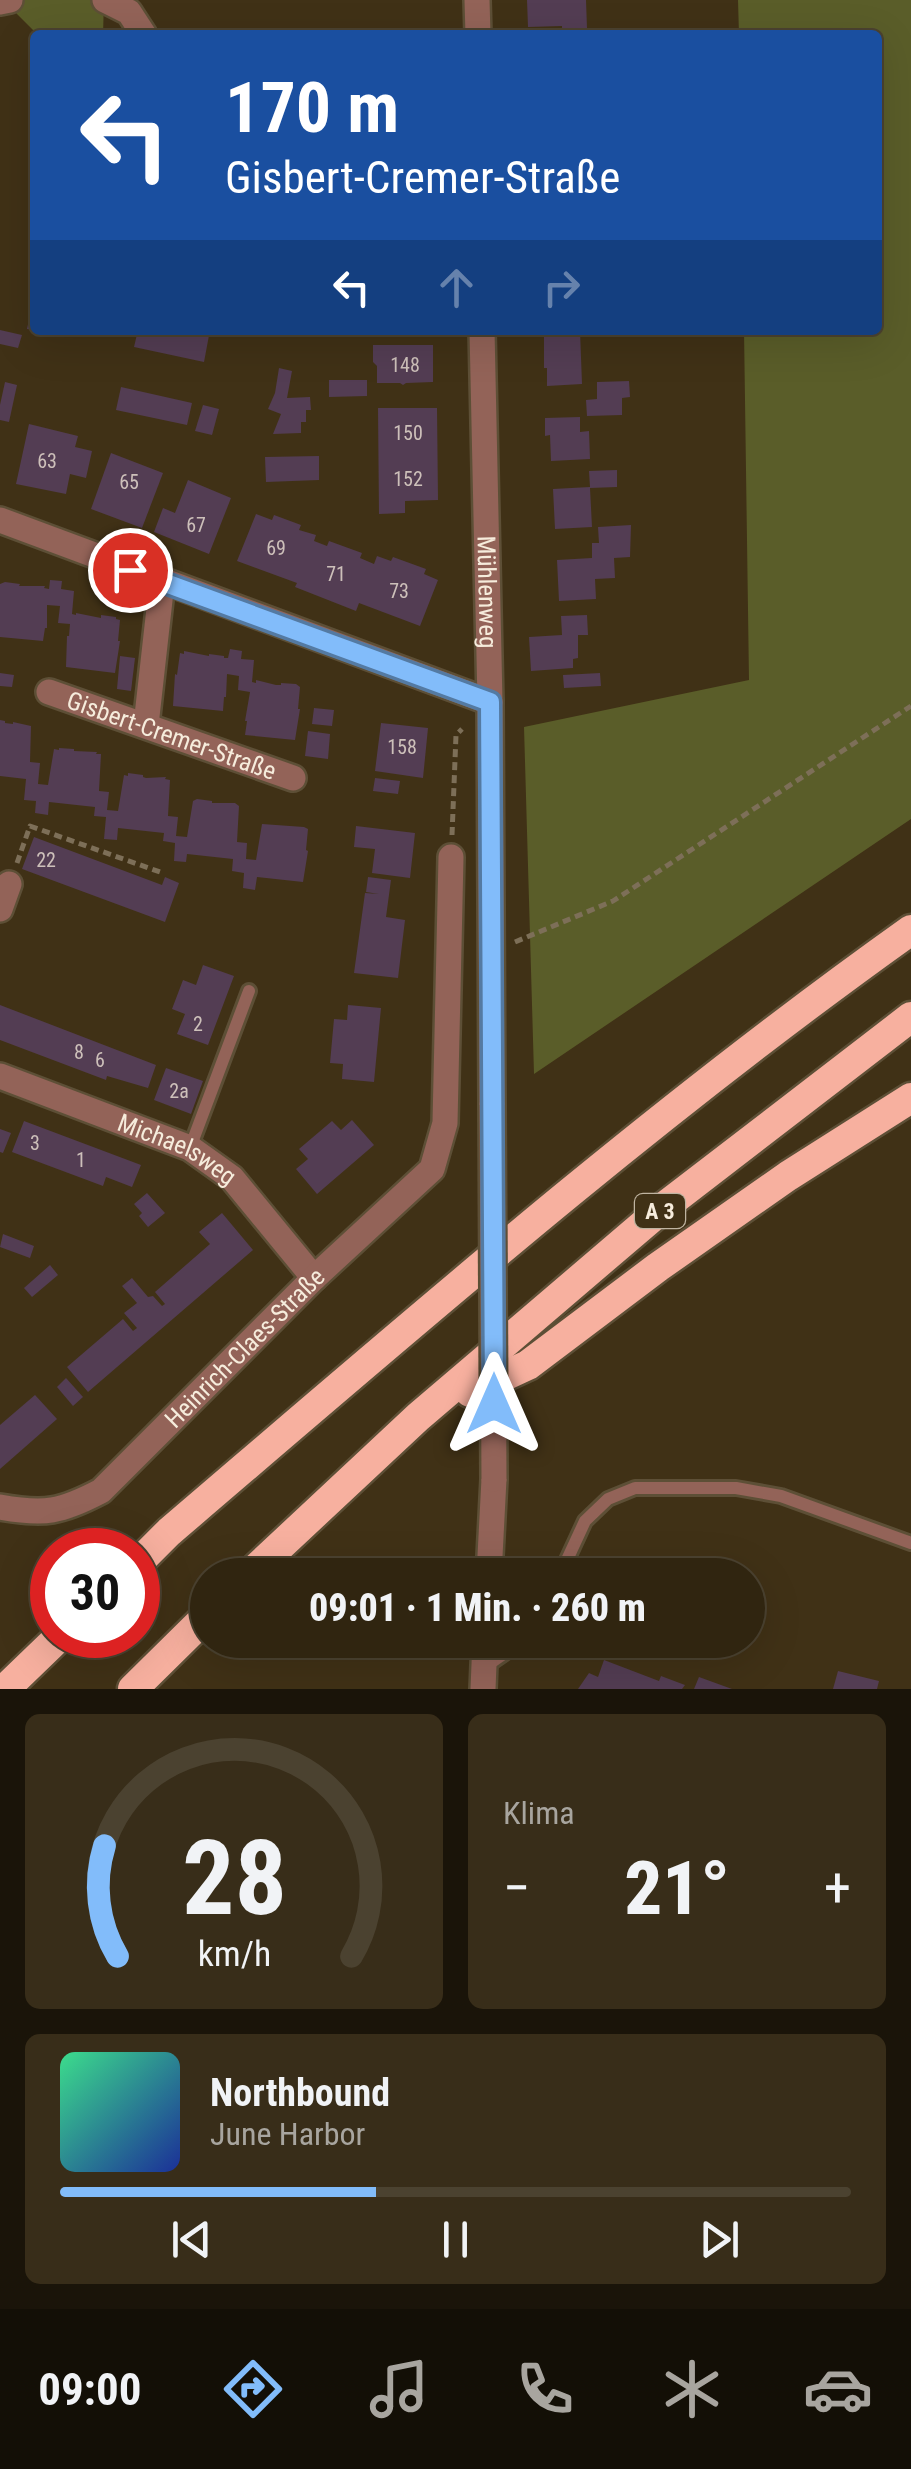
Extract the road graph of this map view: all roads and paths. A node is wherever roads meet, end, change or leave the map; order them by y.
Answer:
1 (10, 0) edge
2 (106, 0) edge
3 (477, 0) edge
4 (0, 2) edge
5 (141, 30) edge
6 (478, 30) edge
7 (482, 335) edge
8 (0, 520) edge
9 (162, 582) junction
10 (49, 692) dead end
11 (490, 702) junction
12 (911, 706) edge
13 (146, 724) junction
14 (292, 778) dead end
15 (451, 856) joint
16 (160, 872) dead end
17 (5, 896) edge
18 (911, 930) edge
19 (491, 951) junction
20 (249, 991) dead end
21 (911, 1016) edge
22 (0, 1076) edge
23 (911, 1098) edge
24 (190, 1148) junction
25 (314, 1278) junction
26 (418, 1417) junction
27 (0, 1507) edge
28 (160, 1542) edge
29 (911, 1543) edge
30 (267, 1558) edge
31 (490, 1558) edge
32 (568, 1558) edge
33 (190, 1633) edge
34 (38, 1658) edge
35 (505, 1658) edge
36 (484, 1678) edge
37 (5, 1689) edge
38 (133, 1689) edge

1 - 4 street
2 - 5 street
3 - 6 street
7 - 11 street, Mühlenweg
8 - 9 street
9 - 11 street
9 - 13 street
10 - 13 street, Gisbert-Cremer-Straße
11 - 15 path
11 - 19 street, Mühlenweg
12 - 19 path
13 - 14 street, Gisbert-Cremer-Straße
15 - 25 street, Heinrich-Claes-Straße
16 - 17 path
18 - 28 highway
19 - 31 street, Mühlenweg, bridge
20 - 24 lane
21 - 26 highway, A 3
22 - 24 street, Michaelsweg
23 - 26 highway
24 - 25 street, Michaelsweg
25 - 27 street, Heinrich-Claes-Straße
26 - 30 highway, A 3
29 - 32 lane
33 - 38 highway
34 - 37 highway
35 - 36 lane

